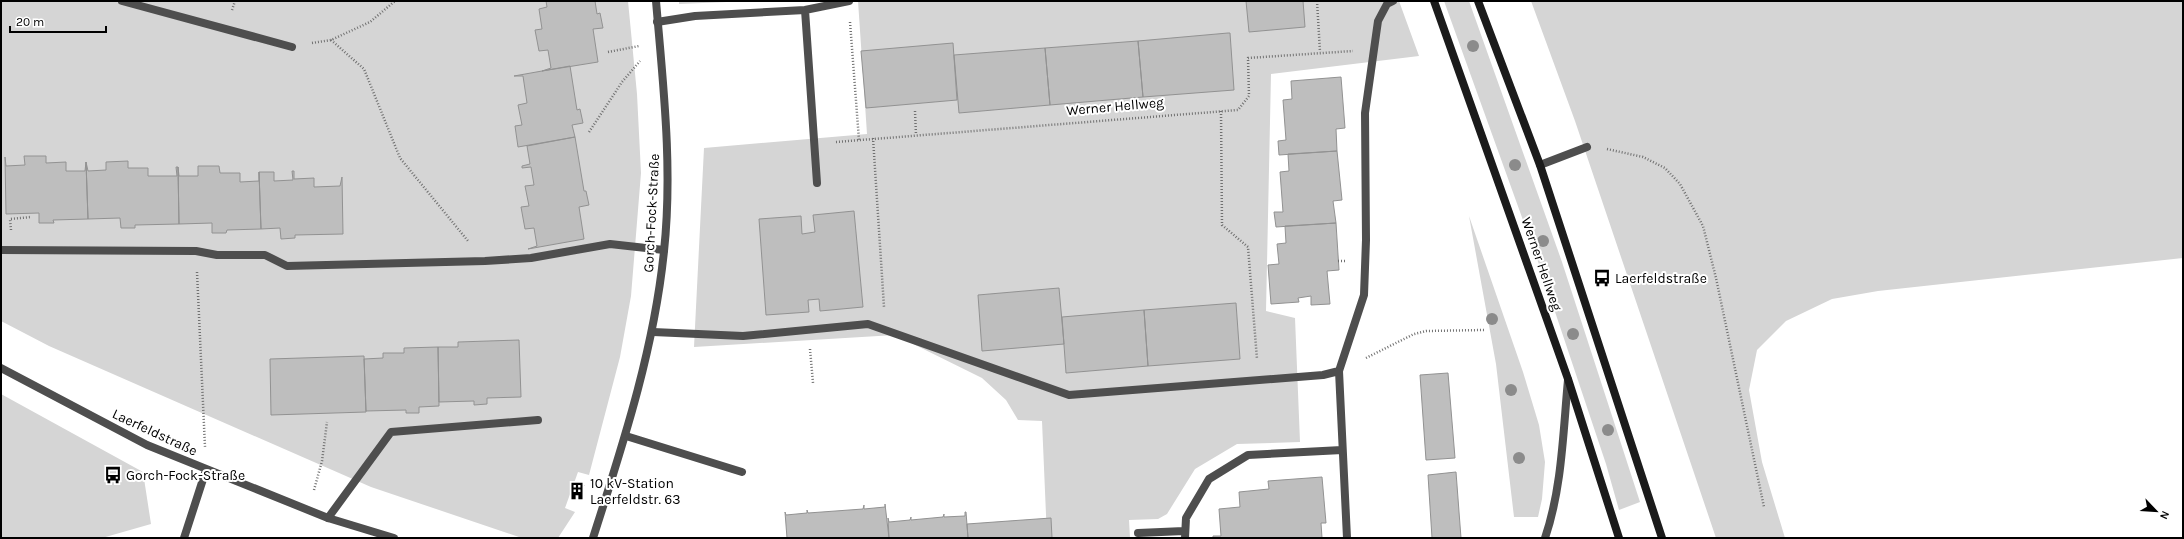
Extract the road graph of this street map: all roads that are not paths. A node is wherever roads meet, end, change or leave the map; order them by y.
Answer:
1 (122, 1) edge
2 (656, 1) edge
3 (849, 1) edge
4 (1393, 1) edge
5 (1434, 1) edge
6 (1478, 1) edge
7 (805, 10) junction
8 (657, 22) junction
9 (292, 47) road end
10 (1587, 147) road end
11 (1540, 165) junction
12 (817, 183) dead end
13 (1, 250) edge
14 (664, 250) junction
15 (653, 332) junction
16 (1, 368) edge
17 (1339, 371) junction
18 (1568, 379) junction
19 (538, 420) dead end
20 (626, 436) junction
21 (1342, 450) junction
22 (206, 470) junction
23 (742, 472) dead end
24 (328, 518) junction
25 (1138, 533) dead end
26 (1185, 534) edge
27 (184, 538) edge
28 (394, 538) edge
29 (593, 538) edge
30 (1347, 538) edge
31 (1545, 538) edge
32 (1619, 538) edge
33 (1662, 538) edge

1 - 9 street
2 - 8 street, Gorch-Fock-Straße
3 - 7 street
4 - 17 street
5 - 18 main road, Werner Hellweg
6 - 11 main road, Werner Hellweg
7 - 8 street
7 - 12 street
8 - 14 street, Gorch-Fock-Straße
10 - 11 street
11 - 33 main road, Werner Hellweg
13 - 14 street
14 - 15 street, Gorch-Fock-Straße
15 - 17 street
15 - 20 street, Gorch-Fock-Straße
16 - 22 street, Laerfeldstraße
17 - 21 street
18 - 31 street
18 - 32 main road, Werner Hellweg
19 - 24 street
20 - 23 street
20 - 29 street, Gorch-Fock-Straße
21 - 26 street
21 - 30 street
22 - 24 street, Laerfeldstraße
22 - 27 street
24 - 28 street, Laerfeldstraße
25 - 26 street

